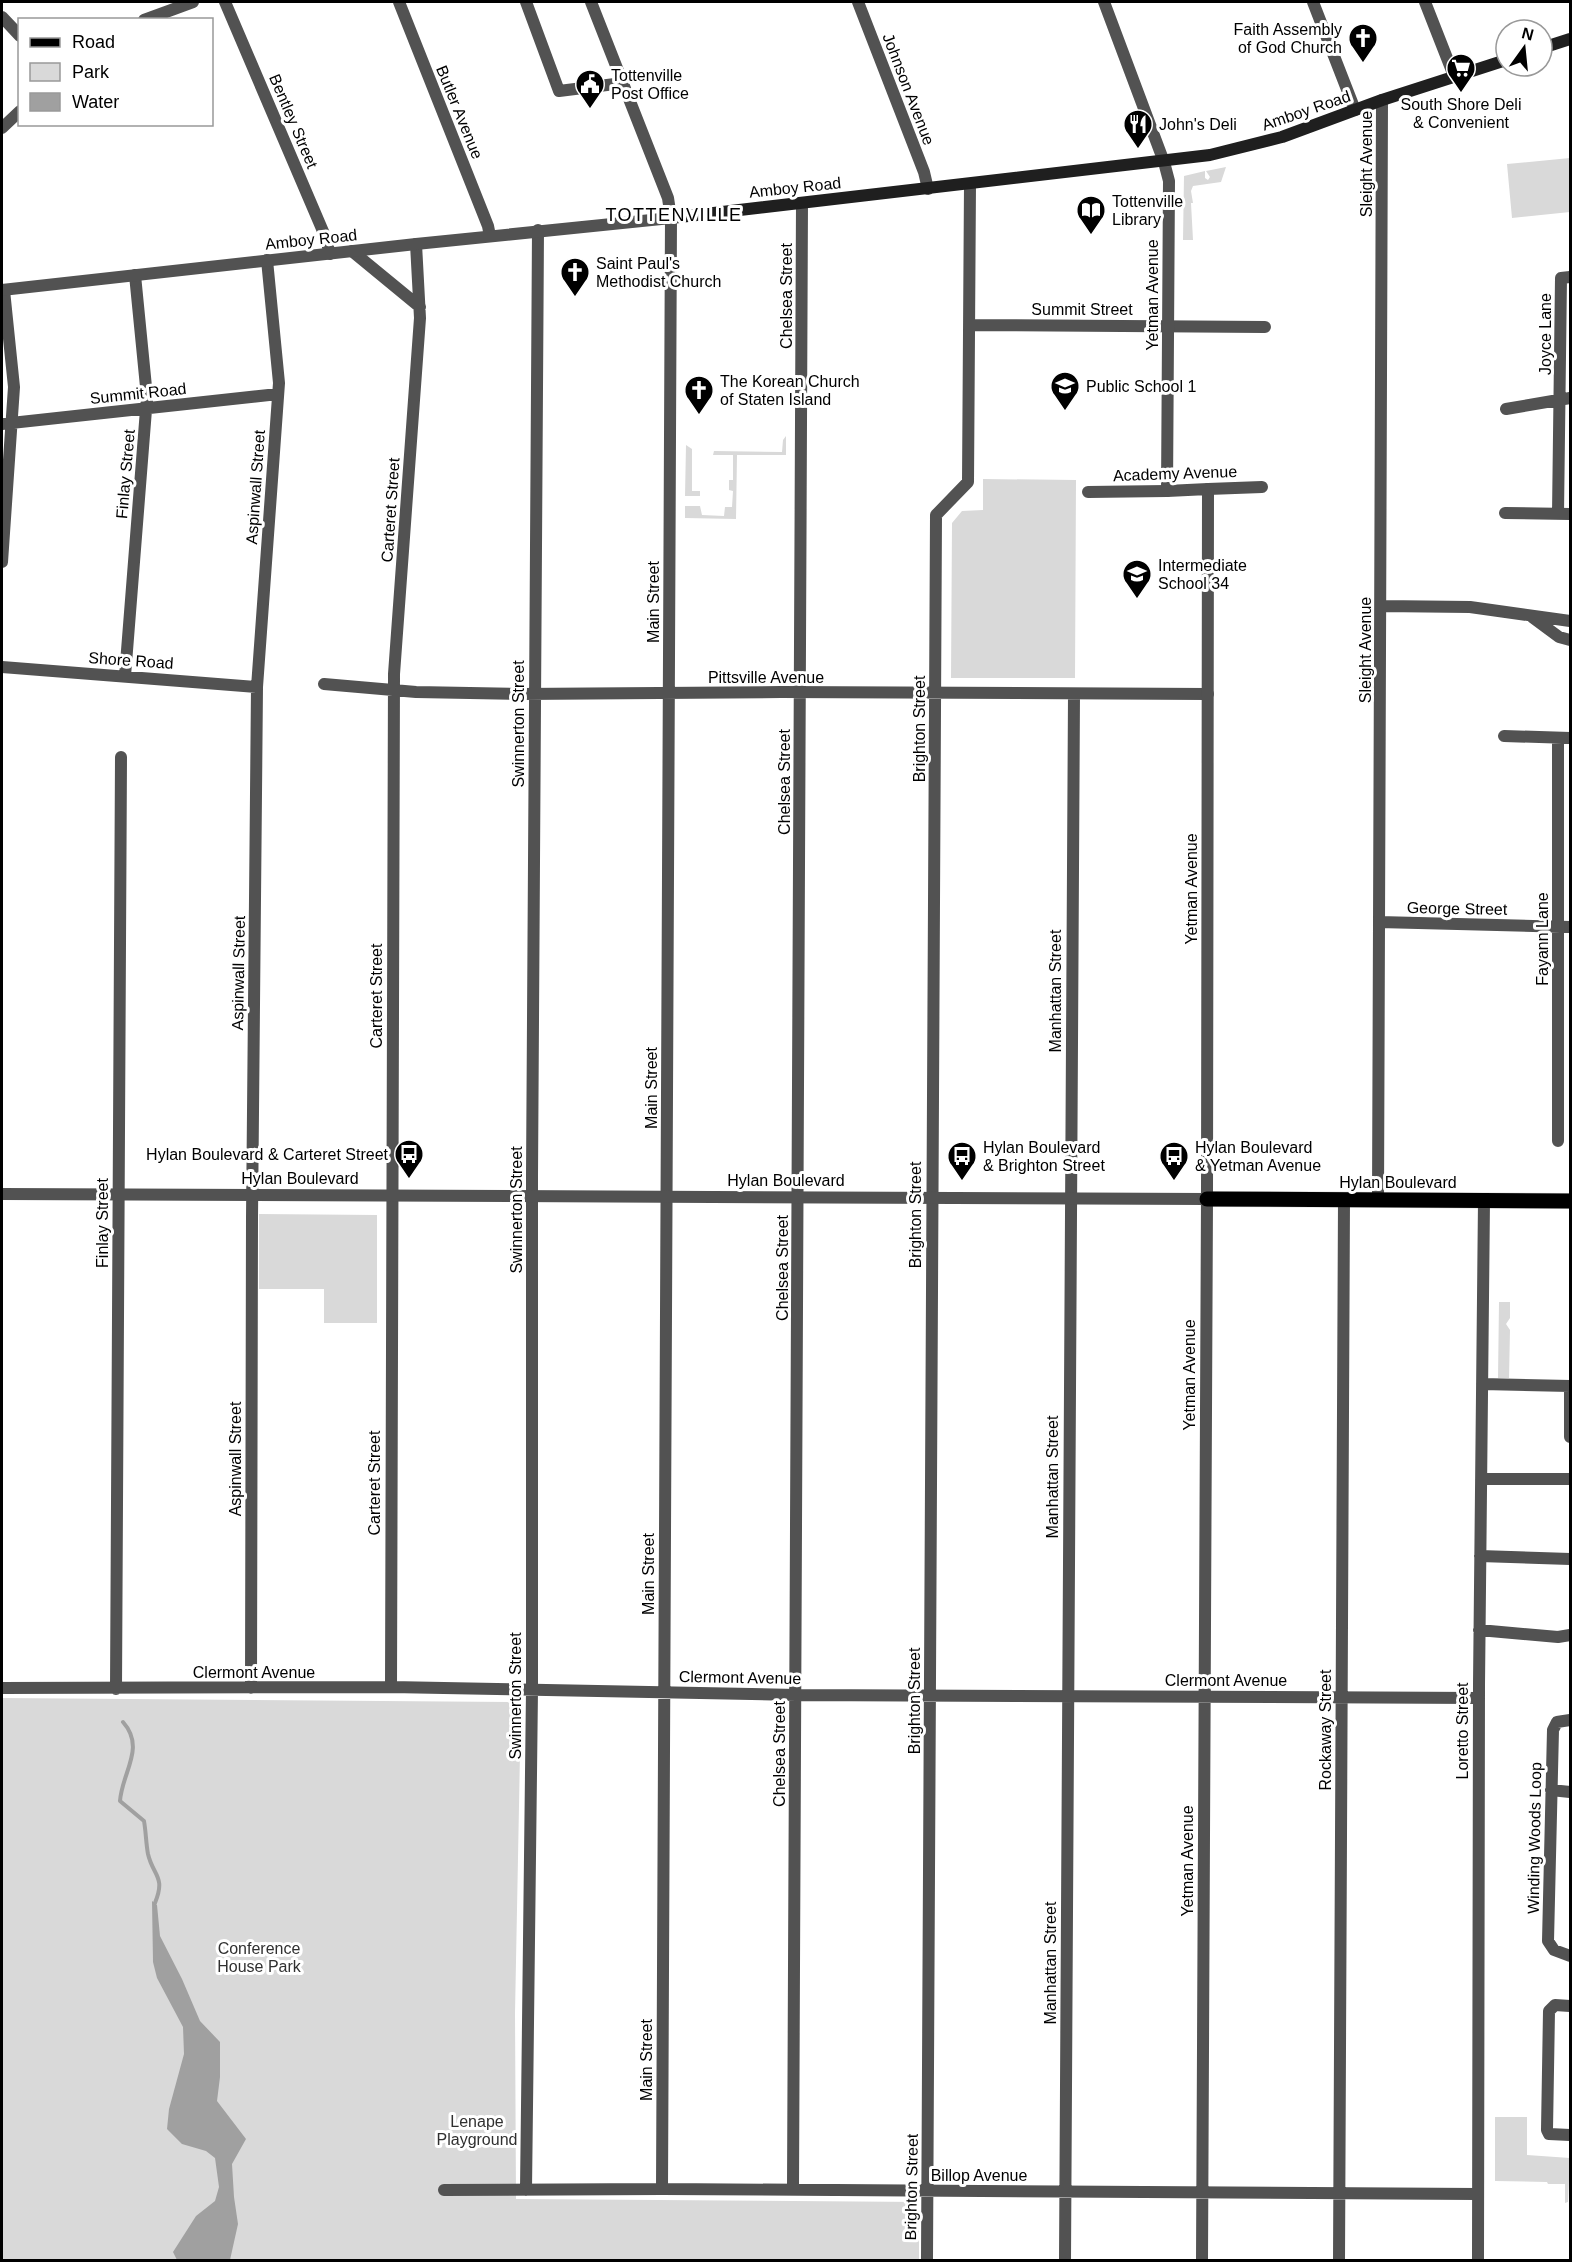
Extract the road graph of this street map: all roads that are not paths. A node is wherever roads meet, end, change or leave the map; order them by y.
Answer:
1 (193, 2) edge
2 (225, 2) edge
3 (399, 2) edge
4 (526, 2) edge
5 (591, 2) edge
6 (858, 2) edge
7 (1104, 2) edge
8 (1313, 2) edge
9 (1425, 2) edge
10 (2, 17) edge
11 (149, 18) edge
12 (18, 34) edge
13 (1570, 39) edge
14 (1554, 44) edge
15 (1494, 64) edge
16 (1454, 76) junction
17 (623, 83) junction
18 (1382, 100) junction
19 (1355, 110) junction
20 (18, 113) edge
21 (2, 128) edge
22 (1164, 162) junction
23 (970, 183) junction
24 (928, 189) junction
25 (802, 203) junction
26 (671, 218) junction
27 (538, 230) junction
28 (490, 236) junction
29 (416, 244) junction
30 (352, 251) junction
31 (330, 254) junction
32 (267, 260) junction
33 (135, 275) junction
34 (1570, 277) edge
35 (3, 290) edge
36 (420, 307) junction
37 (970, 325) junction
38 (1168, 326) junction
39 (1266, 327) dead end
40 (278, 394) junction
41 (1566, 399) edge
42 (147, 409) junction
43 (1506, 410) dead end
44 (7, 424) edge
45 (1262, 487) dead end
46 (1208, 489) junction
47 (1167, 491) junction
48 (1088, 492) dead end
49 (1505, 513) dead end
50 (1564, 514) edge
51 (2, 562) edge
52 (1381, 606) junction
53 (1529, 615) junction
54 (1570, 621) edge
55 (1570, 640) edge
56 (2, 667) edge
57 (124, 676) junction
58 (324, 684) dead end
59 (257, 687) junction
60 (394, 690) junction
61 (669, 693) junction
62 (801, 693) junction
63 (936, 693) junction
64 (534, 694) junction
65 (1074, 694) junction
66 (1208, 694) junction
67 (1504, 735) dead end
68 (1564, 738) edge
69 (121, 757) dead end
70 (1380, 922) junction
71 (1564, 926) edge
72 (1558, 1141) dead end
73 (2, 1194) edge
74 (119, 1195) junction
75 (252, 1195) junction
76 (391, 1196) junction
77 (532, 1196) junction
78 (667, 1197) junction
79 (799, 1198) junction
80 (932, 1198) junction
81 (1070, 1199) junction
82 (1207, 1199) junction
83 (1344, 1200) junction
84 (1378, 1200) junction
85 (1484, 1201) junction
86 (1570, 1201) edge
87 (1482, 1384) junction
88 (1570, 1386) edge
89 (1570, 1437) edge
90 (1480, 1479) junction
91 (1570, 1479) edge
92 (1480, 1556) junction
93 (1570, 1558) edge
94 (1479, 1630) junction
95 (1570, 1635) edge
96 (391, 1687) junction
97 (2, 1688) edge
98 (251, 1688) junction
99 (116, 1689) junction
100 (532, 1690) junction
101 (664, 1693) junction
102 (796, 1695) junction
103 (930, 1695) junction
104 (1068, 1696) junction
105 (1205, 1696) junction
106 (1342, 1697) junction
107 (1479, 1698) junction
108 (1570, 1720) edge
109 (1551, 1790) junction
110 (1570, 1792) edge
111 (1570, 1956) edge
112 (1570, 2006) edge
113 (1570, 2135) edge
114 (662, 2189) junction
115 (793, 2189) junction
116 (444, 2190) dead end
117 (526, 2190) junction
118 (928, 2192) junction
119 (1065, 2192) junction
120 (1202, 2193) junction
121 (1340, 2193) junction
122 (1478, 2194) junction
123 (927, 2260) edge
124 (1065, 2260) edge
125 (1202, 2260) edge
126 (1339, 2260) edge
127 (1478, 2260) edge

1 - 11 street
2 - 31 street, Bentley Street
3 - 28 street, Butler Avenue
4 - 17 street
5 - 17 street, Main Street
6 - 24 street, Johnson Avenue
7 - 22 street, Yetman Avenue
8 - 19 street
9 - 16 street
10 - 12 street
13 - 14 main road
15 - 16 main road, Amboy Road
16 - 18 main road, Amboy Road
17 - 26 street, Main Street
18 - 19 main road, Amboy Road
18 - 52 street, Sleight Avenue
19 - 22 main road, Amboy Road
20 - 21 street
22 - 23 main road, Amboy Road
22 - 38 street, Yetman Avenue
23 - 24 main road, Amboy Road
23 - 37 street, Brighton Street
24 - 25 main road, Amboy Road
25 - 26 main road, Amboy Road
25 - 62 street, Chelsea Street
26 - 27 street, Amboy Road
26 - 61 street, Main Street
27 - 28 street, Amboy Road
27 - 64 street, Swinnerton Street
28 - 29 street, Amboy Road
29 - 30 street, Amboy Road
29 - 36 street, Carteret Street
30 - 31 street, Amboy Road
30 - 36 street
31 - 32 street, Amboy Road
32 - 33 street, Amboy Road
32 - 40 street, Aspinwall Street
33 - 35 street, Amboy Road
33 - 42 street, Finlay Street
34 - 41 street, Joyce Lane
35 - 44 street
36 - 60 street, Carteret Street
37 - 38 street, Summit Street
37 - 63 street, Brighton Street
38 - 39 street, Summit Street
38 - 47 street, Yetman Avenue
40 - 42 street, Summit Road
40 - 59 street, Aspinwall Street
41 - 43 street
41 - 50 street
42 - 44 street, Summit Road
42 - 57 street, Finlay Street
44 - 51 street
45 - 46 street, Academy Avenue
46 - 47 street, Academy Avenue
46 - 66 street, Yetman Avenue
47 - 48 street, Academy Avenue
49 - 50 street
52 - 53 street
52 - 70 street, Sleight Avenue
53 - 54 street
53 - 55 street
56 - 57 street, Shore Road
57 - 59 street, Shore Road
58 - 60 street, Pittsville Avenue
59 - 75 street, Aspinwall Street
60 - 64 street, Pittsville Avenue
60 - 76 street, Carteret Street
61 - 62 street, Pittsville Avenue
61 - 64 street, Pittsville Avenue
61 - 78 street, Main Street
62 - 63 street, Pittsville Avenue
62 - 79 street, Chelsea Street
63 - 65 street, Pittsville Avenue
63 - 80 street, Brighton Street
64 - 77 street, Swinnerton Street
65 - 66 street, Pittsville Avenue
65 - 81 street, Manhattan Street
66 - 82 street, Yetman Avenue
67 - 68 street
68 - 71 street, Fayann Lane
69 - 74 street, Finlay Street
70 - 71 street, George Street
70 - 84 street, Sleight Avenue
71 - 72 street, Fayann Lane
73 - 74 street, Hylan Boulevard
74 - 75 street, Hylan Boulevard
74 - 99 street, Finlay Street
75 - 76 street, Hylan Boulevard
75 - 98 street, Aspinwall Street
76 - 77 street, Hylan Boulevard
76 - 96 street, Carteret Street
77 - 78 street, Hylan Boulevard
77 - 100 street, Swinnerton Street
78 - 79 street, Hylan Boulevard
78 - 101 street, Main Street
79 - 80 street, Hylan Boulevard
79 - 102 street, Chelsea Street
80 - 81 street, Hylan Boulevard
80 - 103 street, Brighton Street
81 - 82 street, Hylan Boulevard
81 - 104 street, Manhattan Street
82 - 83 main road, Hylan Boulevard
82 - 105 street, Yetman Avenue
83 - 84 main road, Hylan Boulevard
83 - 106 street, Rockaway Street
84 - 85 main road, Hylan Boulevard
85 - 86 main road, Hylan Boulevard
85 - 87 street, Loretto Street
87 - 88 street
87 - 90 street, Loretto Street
88 - 89 street
90 - 91 street
90 - 92 street, Loretto Street
92 - 93 street
92 - 94 street, Loretto Street
94 - 95 street
94 - 107 street, Loretto Street
96 - 98 street, Clermont Avenue
96 - 100 street, Clermont Avenue
97 - 99 street, Clermont Avenue
98 - 99 street, Clermont Avenue
100 - 101 street, Clermont Avenue
100 - 117 street, Swinnerton Street
101 - 102 street, Clermont Avenue
101 - 114 street, Main Street
102 - 103 street, Clermont Avenue
102 - 115 street, Chelsea Street
103 - 104 street, Clermont Avenue
103 - 118 street, Brighton Street
104 - 105 street, Clermont Avenue
104 - 119 street, Manhattan Street
105 - 106 street, Clermont Avenue
105 - 120 street, Yetman Avenue
106 - 107 street, Clermont Avenue
106 - 121 street, Rockaway Street
107 - 122 street, Loretto Street
108 - 109 street, Winding Woods Loop
109 - 110 street
109 - 111 street, Winding Woods Loop
112 - 113 street
114 - 115 street, Billop Avenue
114 - 117 street, Billop Avenue
115 - 118 street, Billop Avenue
116 - 117 street, Billop Avenue
118 - 119 street, Billop Avenue
118 - 123 street, Brighton Street
119 - 120 street, Billop Avenue
119 - 124 street, Manhattan Street
120 - 121 street, Billop Avenue
120 - 125 street, Yetman Avenue
121 - 122 street, Billop Avenue
121 - 126 street, Rockaway Street
122 - 127 street, Loretto Street

